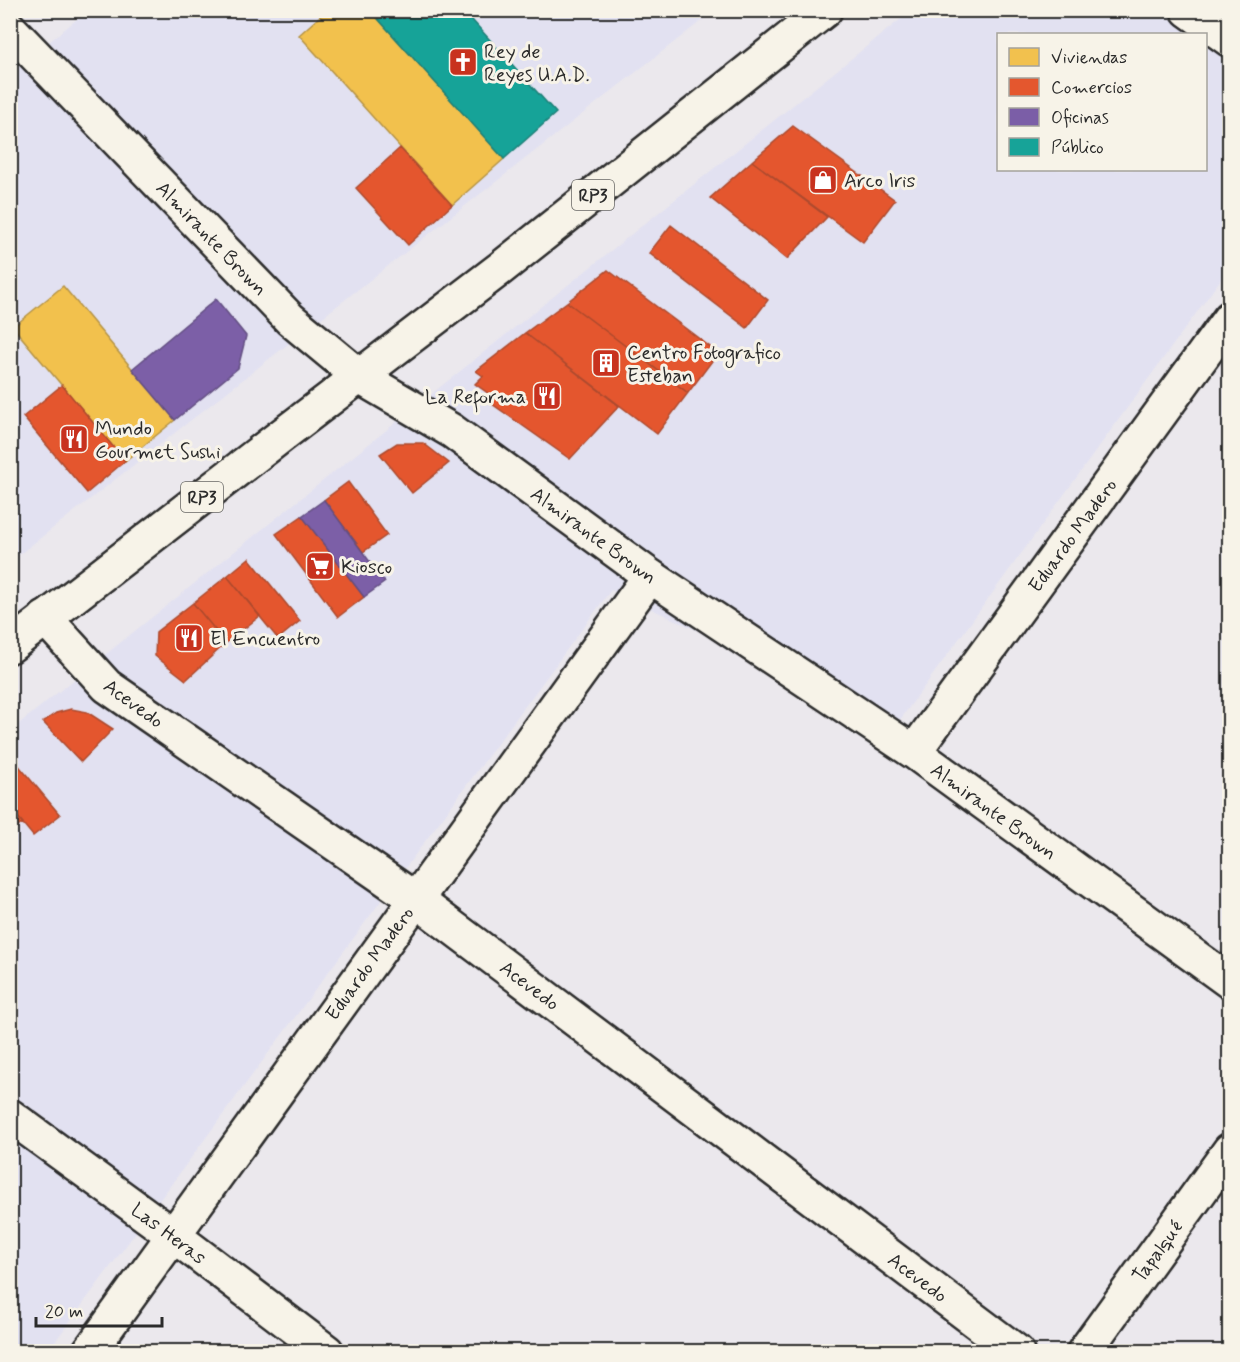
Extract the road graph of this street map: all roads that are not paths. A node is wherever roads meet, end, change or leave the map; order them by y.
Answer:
1 (825, 10) edge
2 (1188, 10) edge
3 (10, 29) edge
4 (1230, 40) edge
5 (1230, 318) edge
6 (360, 377) junction
7 (650, 576) junction
8 (45, 618) junction
9 (10, 646) edge
10 (914, 752) junction
11 (415, 899) junction
12 (1230, 982) edge
13 (10, 1116) edge
14 (1230, 1150) edge
15 (174, 1235) junction
16 (89, 1352) edge
17 (327, 1352) edge
18 (1017, 1352) edge
19 (1084, 1352) edge

1 - 6 main road, RP3
2 - 4 main road
3 - 6 main road, Almirante Brown
5 - 10 main road, Eduardo Madero
6 - 7 main road, Almirante Brown
6 - 8 main road, RP3
7 - 10 main road, Almirante Brown
7 - 11 main road, Eduardo Madero
8 - 9 main road, RP3
8 - 11 main road, Acevedo
10 - 12 main road, Almirante Brown
11 - 15 main road, Eduardo Madero
11 - 18 main road, Acevedo
13 - 15 main road, Las Heras
14 - 19 main road, Tapalqué
15 - 16 main road, Eduardo Madero
15 - 17 main road, Las Heras

